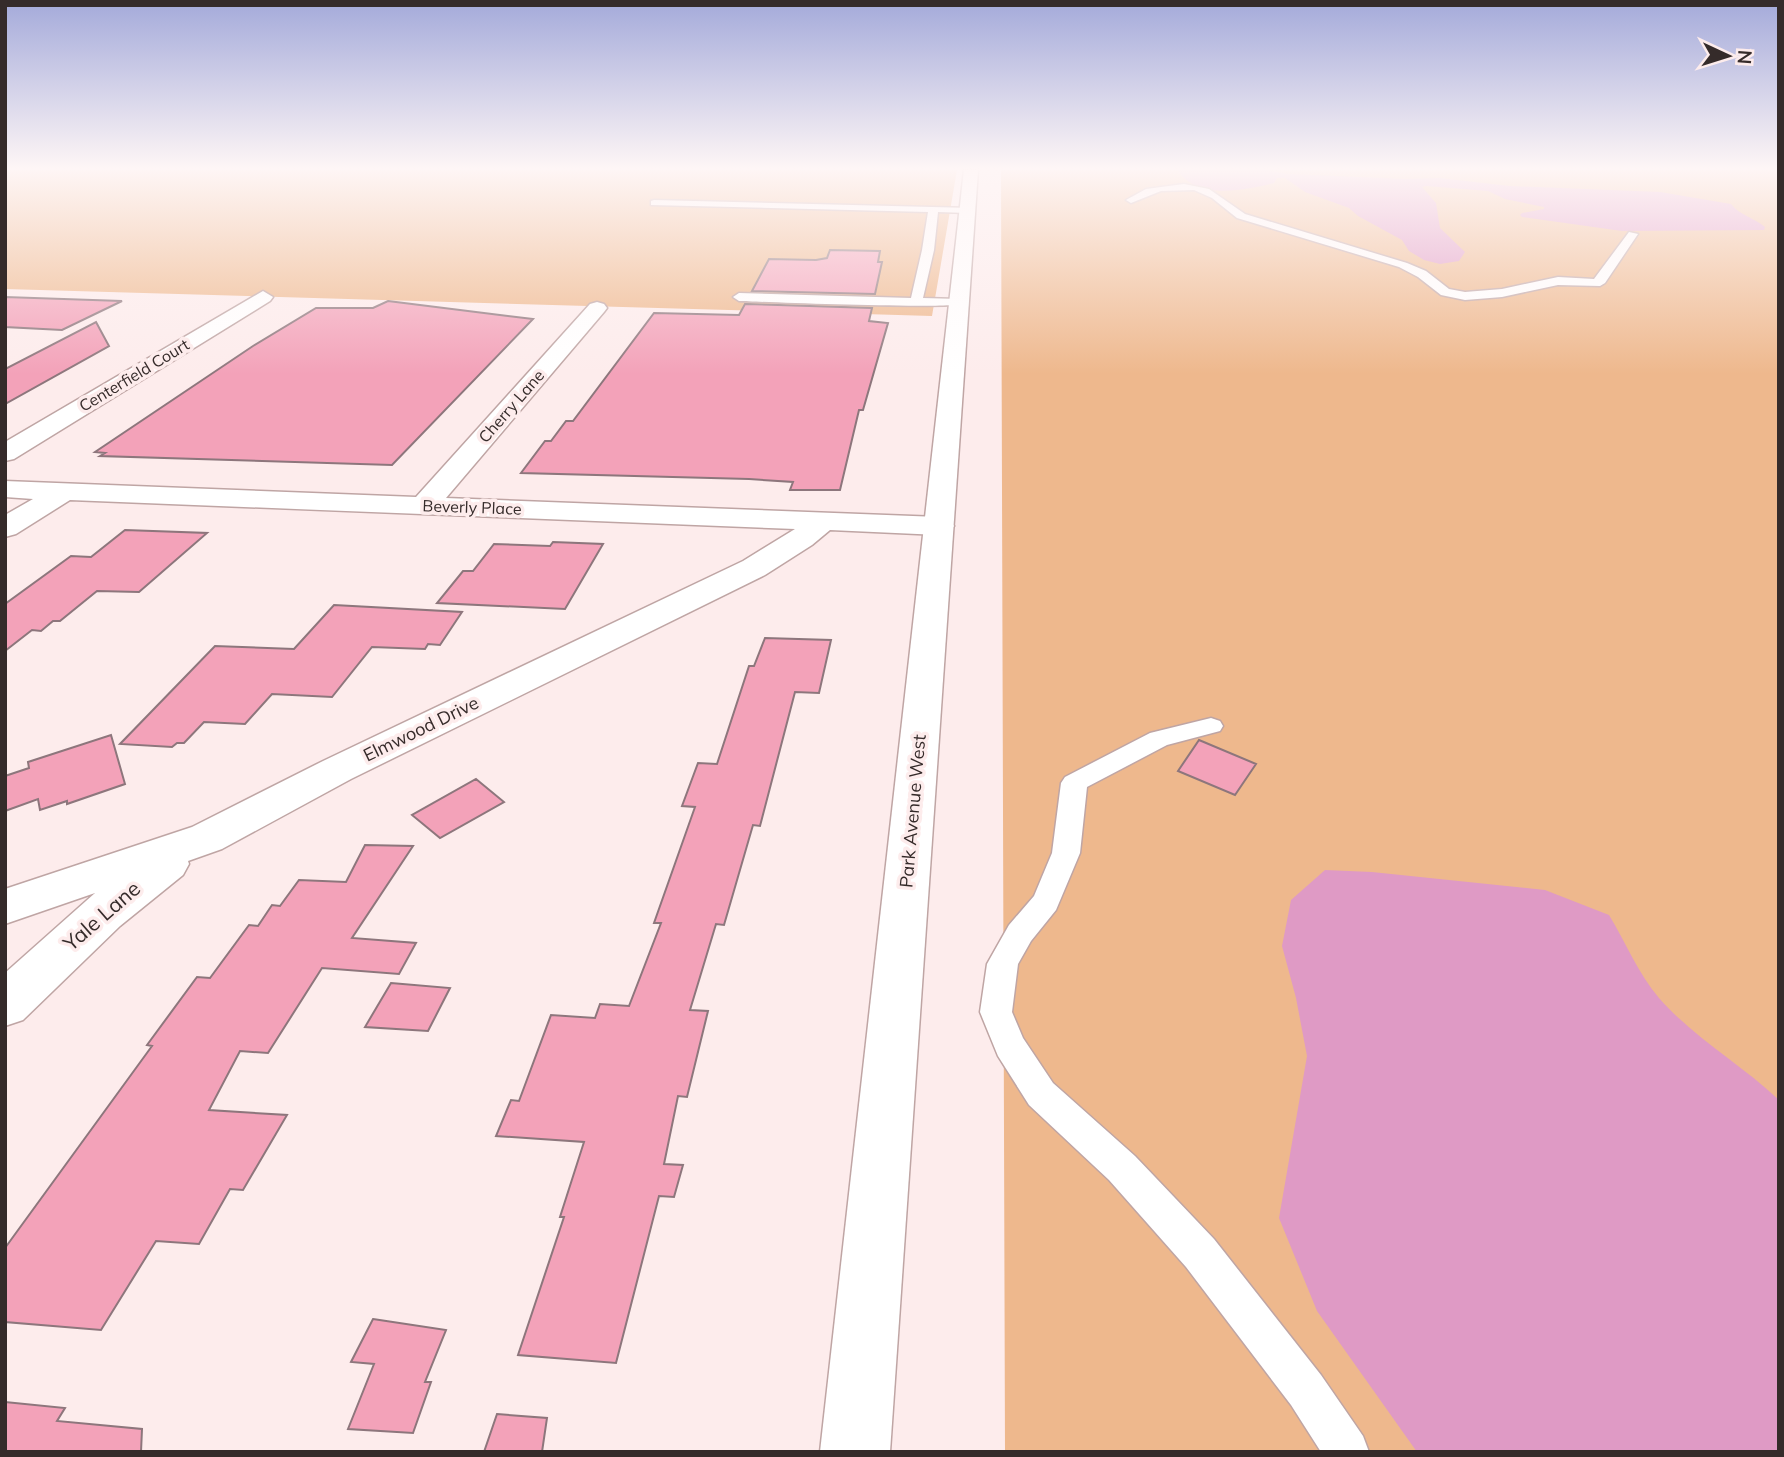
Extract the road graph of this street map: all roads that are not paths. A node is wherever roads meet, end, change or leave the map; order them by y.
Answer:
1 (935, 238) edge
2 (958, 238) edge
3 (1314, 238) edge
4 (1630, 238) edge
5 (263, 297) dead end
6 (739, 297) dead end
7 (916, 302) junction
8 (959, 303) junction
9 (597, 308) dead end
10 (5, 453) edge
11 (5, 489) edge
12 (65, 491) junction
13 (424, 505) junction
14 (823, 521) junction
15 (939, 526) junction
16 (5, 528) edge
17 (1212, 726) dead end
18 (207, 838) junction
19 (5, 907) edge
20 (5, 1005) edge
21 (855, 1452) edge
22 (1348, 1452) edge

1 - 7 lane
2 - 8 street, Park Avenue West
3 - 4 lane
5 - 10 street, Centerfield Court
6 - 7 lane
7 - 8 lane
8 - 15 street, Park Avenue West
9 - 13 street, Cherry Lane
11 - 12 street, Beverly Place
12 - 13 street, Beverly Place
12 - 16 street
13 - 14 street, Beverly Place
14 - 15 street, Beverly Place
14 - 18 street, Elmwood Drive
15 - 21 street, Park Avenue West
17 - 22 lane
18 - 19 street, Elmwood Drive
18 - 20 street, Yale Lane

